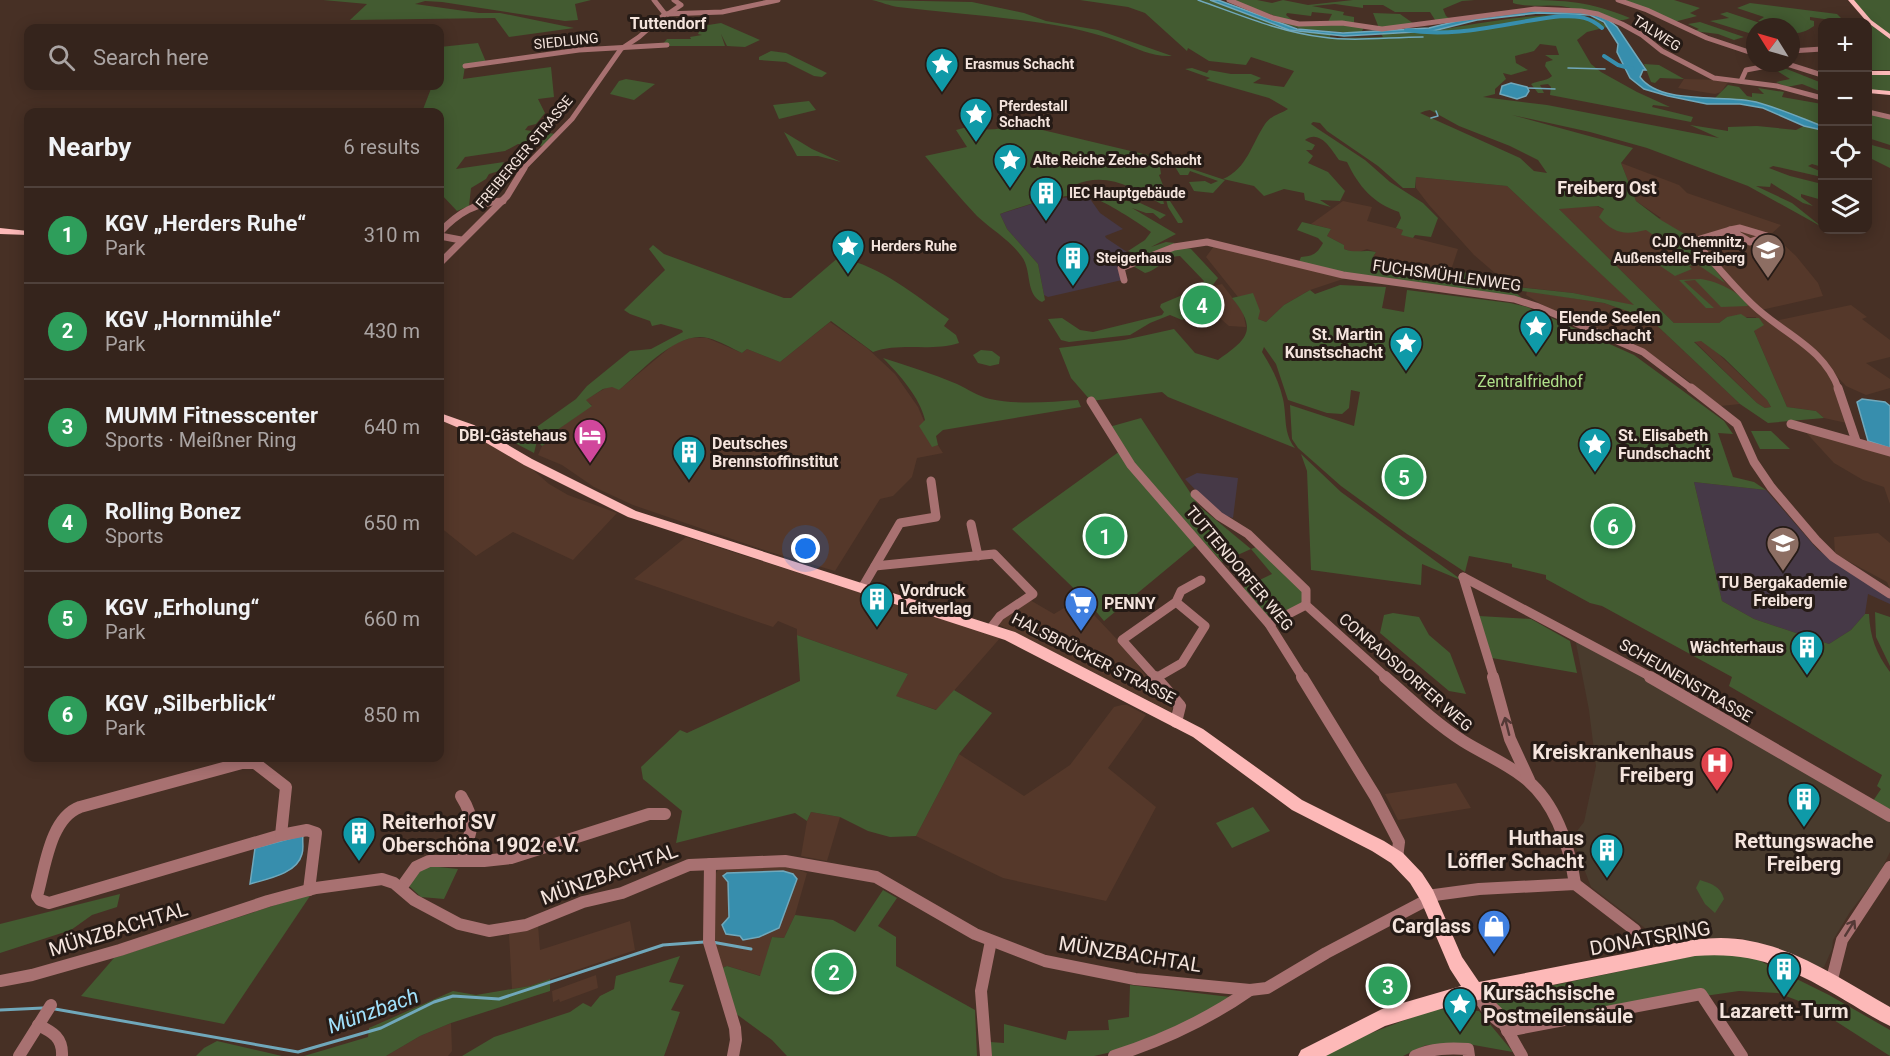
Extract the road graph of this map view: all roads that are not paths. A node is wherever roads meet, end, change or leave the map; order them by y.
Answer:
1 (654, 0) edge
2 (674, 0) edge
3 (778, 0) edge
4 (1230, 0) edge
5 (1618, 0) edge
6 (1851, 0) edge
7 (666, 14) junction
8 (1864, 18) edge
9 (1872, 25) edge
10 (1890, 37) edge
11 (667, 45) dead end
12 (621, 49) junction
13 (1818, 49) edge
14 (1800, 50) edge
15 (1746, 51) edge
16 (465, 66) dead end
17 (1800, 68) edge
18 (1746, 70) edge
19 (1872, 73) edge
20 (1890, 73) edge
21 (1818, 74) edge
22 (1741, 81) junction
23 (1872, 91) edge
24 (1890, 93) edge
25 (1818, 97) edge
26 (1872, 113) edge
27 (1890, 117) edge
28 (503, 201) junction
29 (444, 229) edge
30 (1730, 230) dead end
31 (0, 231) edge
32 (24, 233) edge
33 (444, 235) edge
34 (461, 240) junction
35 (444, 259) edge
36 (1124, 280) dead end
37 (1091, 401) dead end
38 (444, 418) edge
39 (1791, 424) dead end
40 (1856, 441) junction
41 (1890, 452) edge
42 (931, 481) dead end
43 (1195, 494) dead end
44 (971, 524) dead end
45 (978, 556) junction
46 (875, 566) junction
47 (1201, 580) dead end
48 (862, 588) junction
49 (1890, 594) edge
50 (1176, 602) junction
51 (1306, 605) junction
52 (1269, 624) junction
53 (990, 629) junction
54 (1156, 678) junction
55 (1176, 722) junction
56 (1529, 780) junction
57 (461, 796) dead end
58 (665, 814) dead end
59 (1890, 816) edge
60 (281, 835) junction
61 (1397, 858) junction
62 (460, 861) junction
63 (710, 864) junction
64 (1890, 867) edge
65 (1575, 884) junction
66 (401, 888) junction
67 (309, 890) junction
68 (1428, 899) junction
69 (1635, 930) dead end
70 (991, 941) junction
71 (0, 981) edge
72 (1831, 983) junction
73 (1250, 990) junction
74 (1475, 992) junction
75 (1890, 1017) edge
76 (1505, 1027) junction
77 (1468, 1053) edge
78 (19, 1056) edge
79 (62, 1056) edge
80 (732, 1056) edge
81 (986, 1056) edge
82 (1114, 1056) edge
83 (1307, 1056) edge
84 (1415, 1056) edge
85 (1522, 1056) edge
86 (1742, 1056) edge

1 - 7 street
2 - 7 street
3 - 7 street
4 - 22 street, TALWEG
5 - 15 street
6 - 8 main road
7 - 12 street, FREIBERGER STRASSE
9 - 10 main road
11 - 12 street, SIEDLUNG
12 - 16 street, SIEDLUNG
12 - 28 street, FREIBERGER STRASSE
13 - 14 street
17 - 21 street
18 - 22 street
19 - 20 main road
22 - 25 street, TALWEG
23 - 24 main road
26 - 27 street
28 - 29 street
28 - 34 street, FREIBERGER STRASSE
30 - 40 street
31 - 32 main road
33 - 34 street
34 - 35 street, FREIBERGER STRASSE
36 - 49 street, FUCHSMÜHLENWEG
37 - 52 street, TUTTENDORFER WEG
38 - 48 main road, HALSBRÜCKER STRASSE
39 - 40 street
40 - 41 street
42 - 46 street
43 - 51 street, CONRADSDORFER WEG
44 - 45 street
45 - 46 street
45 - 53 street
46 - 48 street
47 - 50 street
48 - 53 main road, HALSBRÜCKER STRASSE
50 - 54 street
50 - 54 street
51 - 52 street
51 - 56 street, CONRADSDORFER WEG
52 - 61 street, TUTTENDORFER WEG
53 - 55 main road, HALSBRÜCKER STRASSE
54 - 55 street
55 - 61 main road, HALSBRÜCKER STRASSE
56 -> 59 street, SCHEUNENSTRASSE
56 - 65 street, CONRADSDORFER WEG
57 - 62 street
58 - 62 street
60 - 60 street
60 - 67 street
61 - 68 main road, HALSBRÜCKER STRASSE
62 - 66 street
63 - 66 street, MÜNZBACHTAL
63 - 70 street, MÜNZBACHTAL
63 - 80 street
72 -> 64 street
65 - 68 street, MÜNZBACHTAL
65 - 69 street
66 - 67 street, MÜNZBACHTAL
67 - 71 street, MÜNZBACHTAL
68 - 73 street, MÜNZBACHTAL
68 - 74 main road, HALSBRÜCKER STRASSE
70 - 73 street, MÜNZBACHTAL
70 - 81 street
72 - 74 main road, DONATSRING
72 - 75 main road, DONATSRING
73 - 82 street
74 - 76 street
74 - 83 main road, DONATSRING
76 - 85 street
76 - 86 street
77 - 84 street
78 - 79 street

